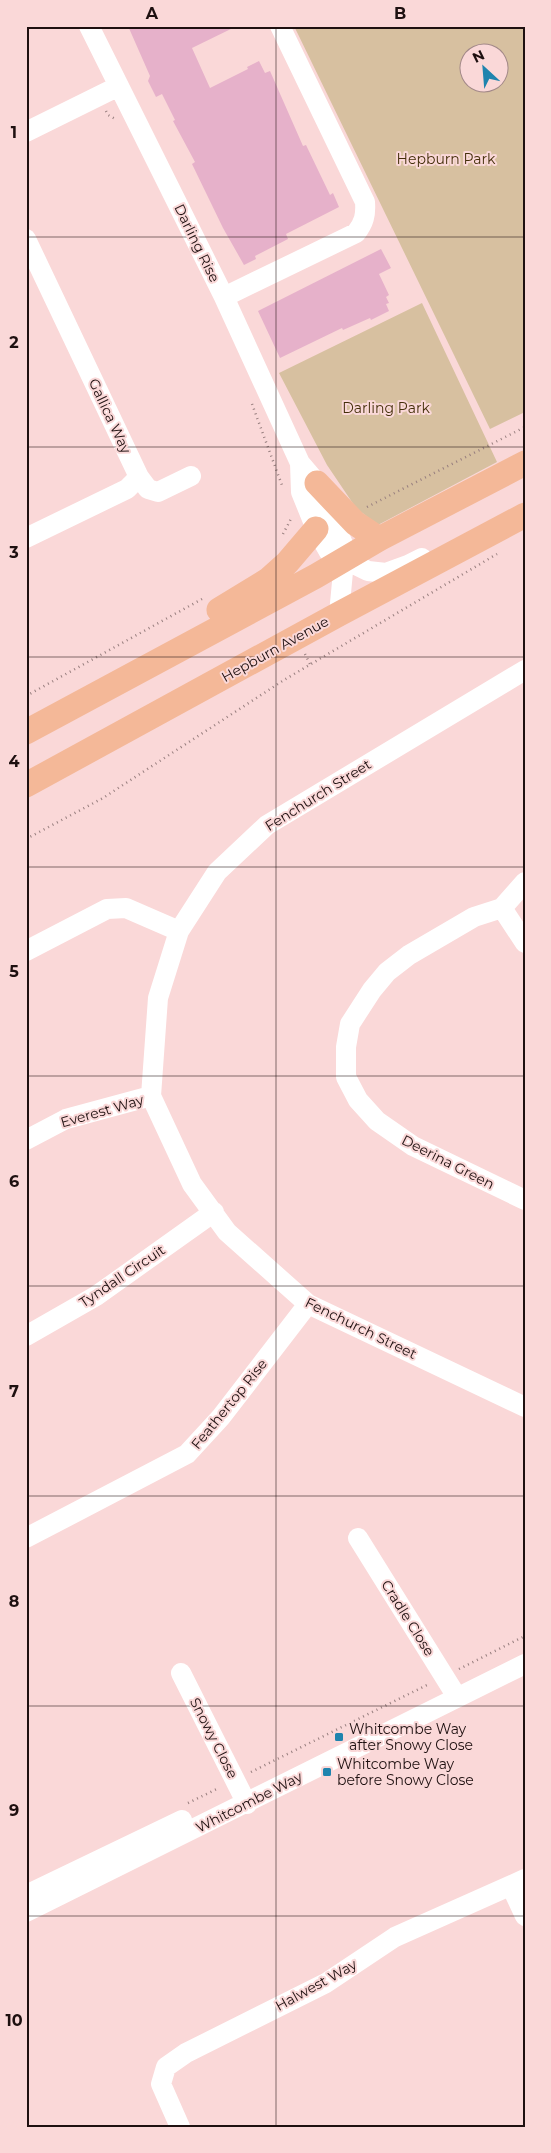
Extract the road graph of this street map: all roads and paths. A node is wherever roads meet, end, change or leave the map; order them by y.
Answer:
1 (89, 26) edge
2 (280, 26) edge
3 (119, 86) junction
4 (98, 97) junction
5 (123, 124) dead end
6 (26, 132) edge
7 (26, 239) edge
8 (224, 297) junction
9 (251, 400) dead end
10 (300, 463) junction
11 (525, 463) edge
12 (191, 476) dead end
13 (139, 477) junction
14 (317, 483) junction
15 (284, 490) dead end
16 (525, 502) edge
17 (525, 515) edge
18 (292, 517) dead end
19 (316, 529) junction
20 (26, 538) edge
21 (379, 539) junction
22 (280, 540) dead end
23 (504, 551) dead end
24 (344, 560) junction
25 (339, 614) junction
26 (525, 670) edge
27 (102, 690) junction
28 (26, 732) edge
29 (26, 785) edge
30 (26, 838) edge
31 (525, 882) edge
32 (502, 908) junction
33 (179, 931) junction
34 (525, 943) edge
35 (26, 951) edge
36 (151, 1096) junction
37 (26, 1140) edge
38 (525, 1200) edge
39 (214, 1212) junction
40 (308, 1304) junction
41 (26, 1336) edge
42 (525, 1407) edge
43 (26, 1538) edge
44 (358, 1538) dead end
45 (525, 1636) edge
46 (525, 1650) edge
47 (525, 1664) edge
48 (181, 1673) dead end
49 (450, 1686) junction
50 (241, 1792) junction
51 (183, 1806) dead end
52 (518, 1882) edge
53 (26, 1895) edge
54 (26, 1912) edge
55 (525, 1916) edge
56 (180, 2127) edge

1 - 3 street, Darling Rise
2 - 8 street
3 - 4 street
3 - 8 street, Darling Rise
4 - 5 path
4 - 6 street
7 - 13 street, Gallica Way
8 - 10 street, Darling Rise
9 - 15 path
10 - 14 street, Darling Rise
10 - 19 street, Darling Rise
11 - 21 main road
12 - 13 street
13 - 20 street
14 - 21 main road
14 - 24 street, Darling Rise
16 - 24 street, Darling Rise
17 - 25 main road, Hepburn Avenue
18 - 22 path
19 - 24 street, Darling Rise
19 - 27 main road
21 - 24 main road
23 - 30 path
24 - 25 street, Darling Rise
24 - 27 main road
25 - 29 main road, Hepburn Avenue
26 - 33 street, Fenchurch Street
27 - 28 main road
31 - 32 street
32 - 34 street
32 - 38 street, Deerina Green
33 - 35 street
33 - 36 street, Fenchurch Street
36 - 37 street, Everest Way
36 - 39 street, Fenchurch Street
39 - 40 street, Fenchurch Street
39 - 41 street, Tyndall Circuit
40 - 42 street, Fenchurch Street
40 - 43 street, Feathertop Rise
44 - 49 street, Cradle Close
45 - 49 path
46 - 49 street, Whitcombe Way
47 - 49 street, Whitcombe Way
48 - 50 street, Snowy Close
49 - 50 street, Whitcombe Way
49 - 50 path
50 - 51 path
50 - 53 street, Whitcombe Way
50 - 54 street, Whitcombe Way
52 - 55 street
52 - 56 street, Halwest Way

